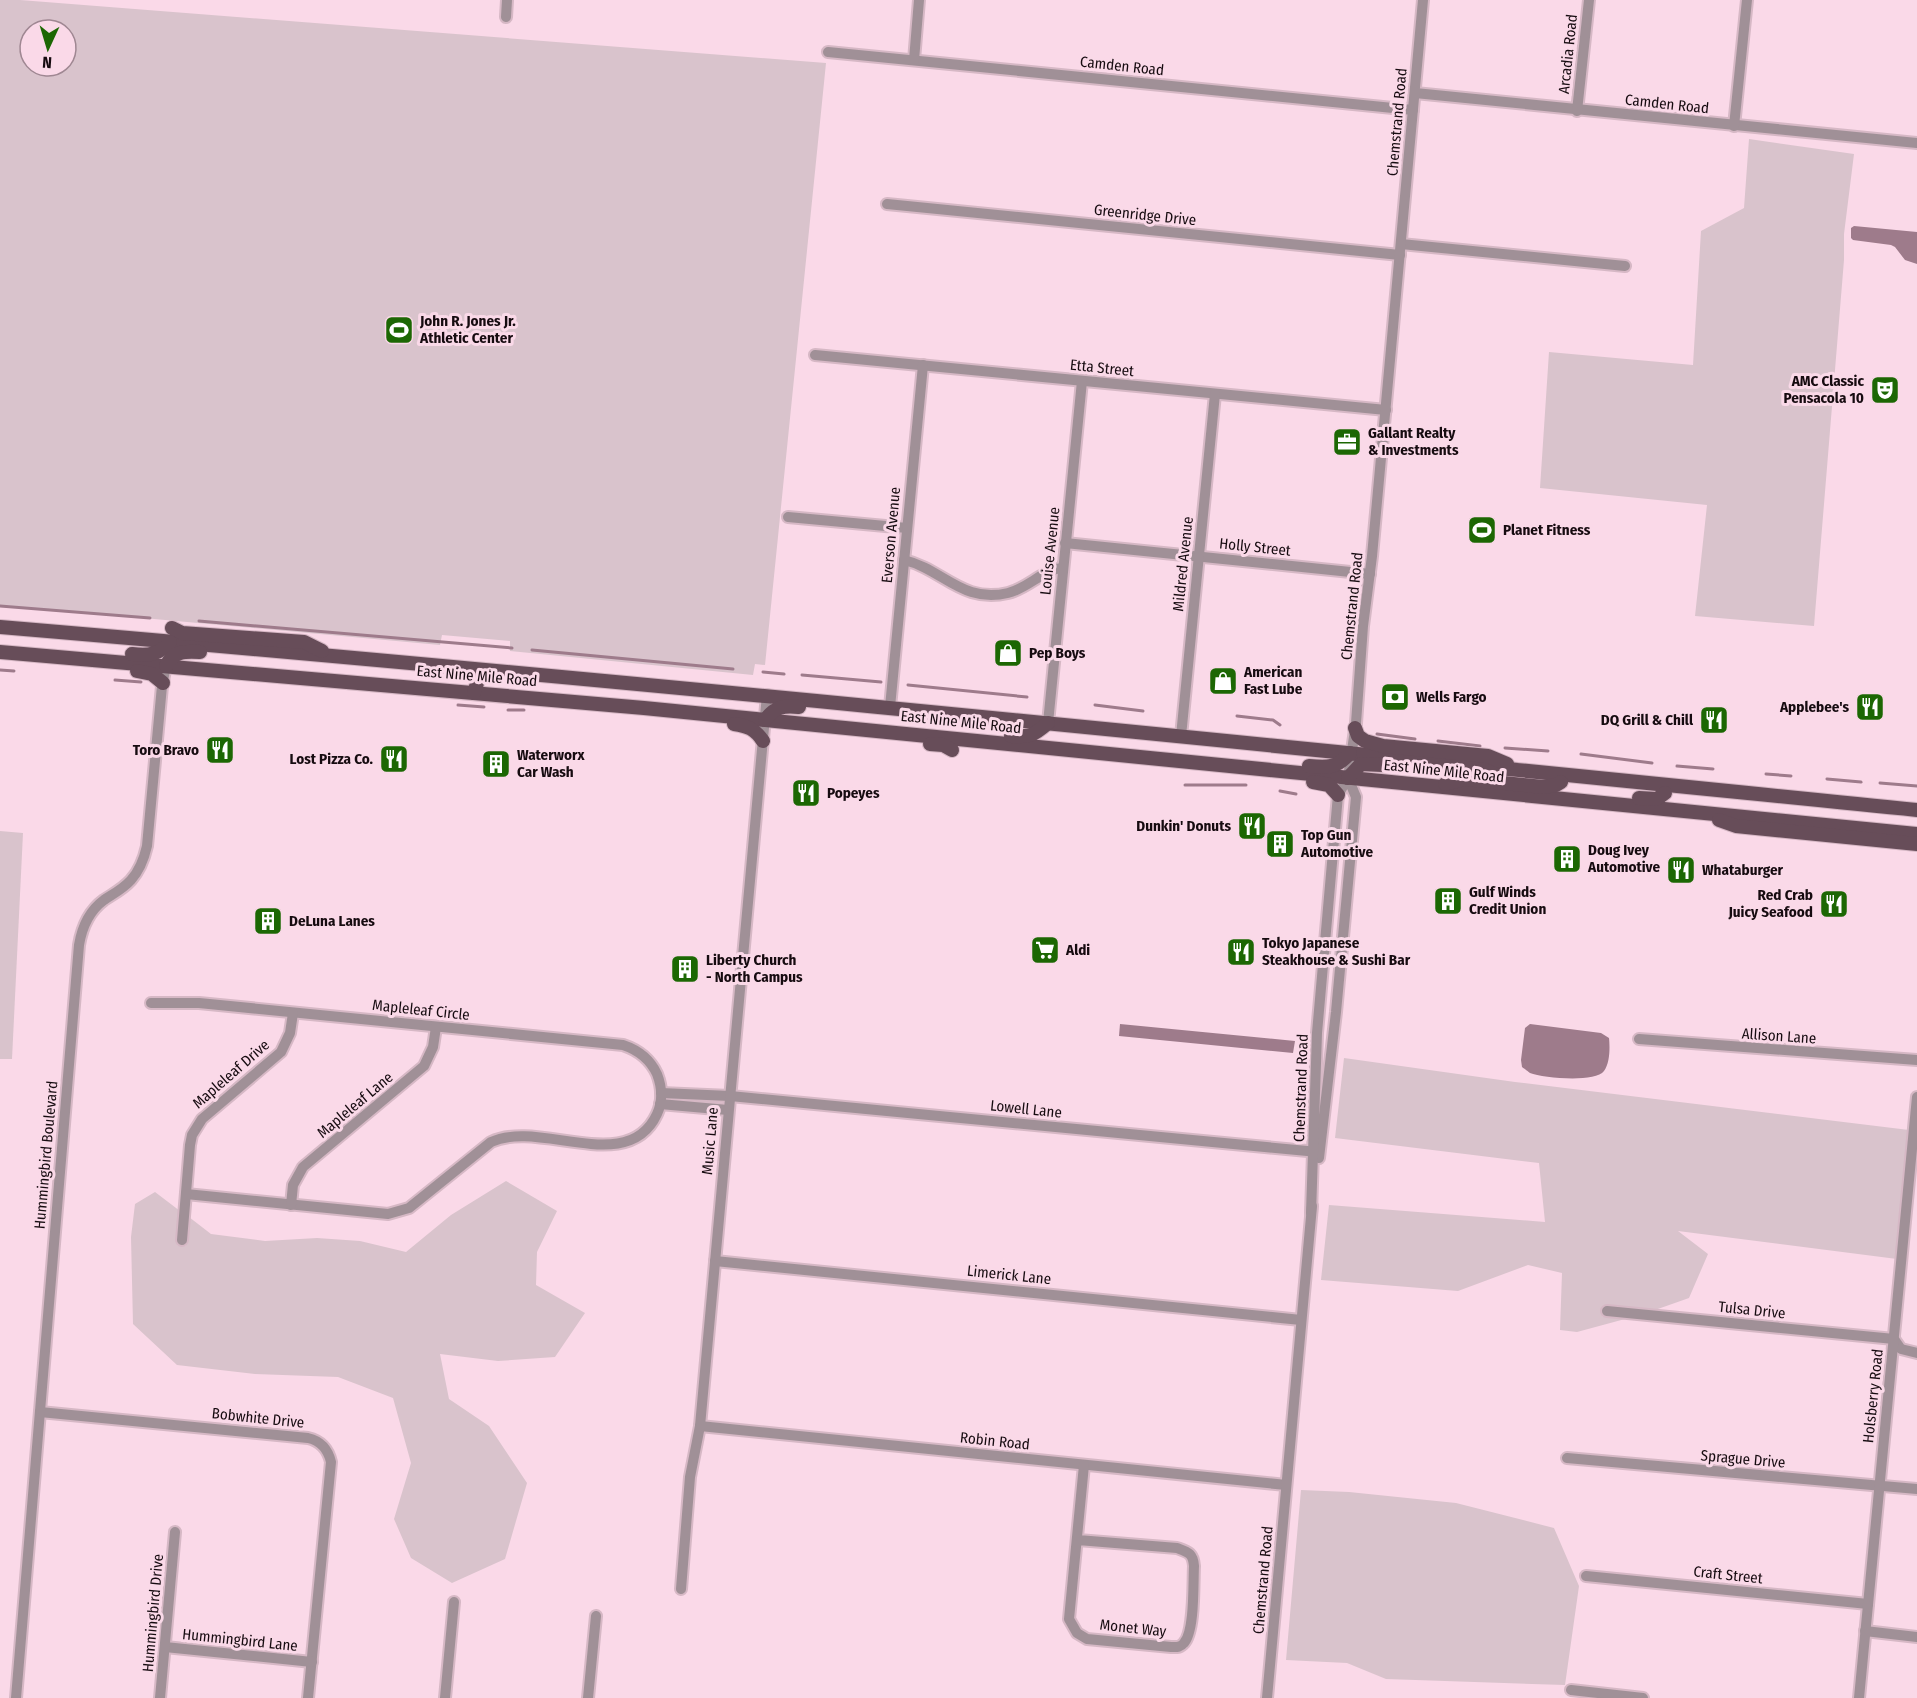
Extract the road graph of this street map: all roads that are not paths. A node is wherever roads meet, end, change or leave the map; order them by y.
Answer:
1 (507, 0) edge
2 (919, 0) edge
3 (1424, 0) edge
4 (1589, 0) edge
5 (1747, 0) edge
6 (506, 17) dead end
7 (828, 52) dead end
8 (914, 60) junction
9 (1415, 93) junction
10 (1413, 110) junction
11 (1577, 111) junction
12 (1734, 126) junction
13 (1917, 143) edge
14 (887, 204) dead end
15 (1401, 244) junction
16 (1400, 255) junction
17 (1625, 266) dead end
18 (815, 355) dead end
19 (923, 365) junction
20 (1082, 381) junction
21 (1215, 394) junction
22 (1386, 410) junction
23 (788, 517) dead end
24 (907, 528) junction
25 (1065, 543) junction
26 (1199, 556) junction
27 (904, 560) junction
28 (1063, 568) junction
29 (1370, 574) junction
30 (0, 627) edge
31 (171, 635) junction
32 (0, 643) edge
33 (0, 652) edge
34 (0, 659) edge
35 (435, 664) junction
36 (166, 666) junction
37 (605, 680) junction
38 (163, 683) junction
39 (474, 693) junction
40 (767, 695) junction
41 (890, 707) junction
42 (644, 708) junction
43 (765, 720) junction
44 (1048, 723) junction
45 (804, 724) junction
46 (1355, 728) junction
47 (1180, 736) junction
48 (973, 740) junction
49 (763, 741) junction
50 (994, 742) junction
51 (952, 750) dead end
52 (1350, 753) junction
53 (1118, 755) junction
54 (1523, 770) junction
55 (1348, 778) junction
56 (1561, 782) junction
57 (1434, 786) junction
58 (1665, 793) junction
59 (1338, 795) junction
60 (1802, 798) junction
61 (1577, 801) junction
62 (1917, 810) edge
63 (1693, 812) junction
64 (1917, 826) edge
65 (1917, 834) edge
66 (1917, 844) edge
67 (151, 1003) dead end
68 (292, 1013) junction
69 (436, 1027) junction
70 (1639, 1040) dead end
71 (1917, 1060) edge
72 (730, 1096) junction
73 (1917, 1097) edge
74 (661, 1098) junction
75 (728, 1110) junction
76 (1316, 1152) junction
77 (1912, 1191) edge
78 (186, 1194) junction
79 (291, 1205) junction
80 (182, 1240) dead end
81 (715, 1261) junction
82 (1607, 1311) dead end
83 (1301, 1320) junction
84 (1894, 1339) junction
85 (1917, 1353) edge
86 (40, 1412) junction
87 (700, 1426) junction
88 (1567, 1458) dead end
89 (1084, 1465) junction
90 (1286, 1485) junction
91 (1880, 1486) junction
92 (1917, 1489) edge
93 (175, 1532) dead end
94 (1078, 1540) junction
95 (1586, 1576) dead end
96 (681, 1589) dead end
97 (454, 1602) dead end
98 (1868, 1604) junction
99 (596, 1616) dead end
100 (1865, 1631) junction
101 (1917, 1636) edge
102 (165, 1647) junction
103 (312, 1662) junction
104 (1571, 1690) dead end
105 (16, 1698) edge
106 (160, 1698) edge
107 (308, 1698) edge
108 (446, 1698) edge
109 (588, 1698) edge
110 (1268, 1698) edge
111 (1643, 1698) edge
112 (1859, 1698) edge

1 - 6 street
2 - 8 street
3 - 9 street, Chemstrand Road
4 - 11 street, Arcadia Road
5 - 12 street
7 - 8 street, Camden Road
8 - 10 street, Camden Road
9 - 10 street, Chemstrand Road
9 - 11 street, Camden Road
10 - 15 street, Chemstrand Road
11 - 12 street, Camden Road
12 - 13 street, Camden Road
14 - 16 street, Greenridge Drive
15 - 16 street, Chemstrand Road
15 - 17 street
16 - 22 street, Chemstrand Road
18 - 19 street, Etta Street
19 - 20 street, Etta Street
19 - 24 street, Everson Avenue
20 - 21 street, Etta Street
20 - 25 street, Louise Avenue
21 - 22 street, Etta Street
21 - 26 street, Mildred Avenue
22 - 29 street, Chemstrand Road
23 - 24 street
24 - 27 street, Everson Avenue
25 - 26 street, Holly Street
25 - 28 street, Louise Avenue
26 - 29 street, Holly Street
26 - 47 street, Mildred Avenue
27 - 28 street
27 - 41 street, Everson Avenue
28 - 44 street, Louise Avenue
29 - 46 street, Chemstrand Road
30 - 31 main road, East Nine Mile Road
31 - 32 main road
31 - 35 main road, East Nine Mile Road
31 - 36 street, Hummingbird Boulevard
33 - 36 main road, East Nine Mile Road
34 - 38 main road
35 - 36 main road
35 - 37 main road, East Nine Mile Road
36 - 38 street, Hummingbird Boulevard
36 - 39 main road, East Nine Mile Road
37 - 39 main road
37 - 40 main road, East Nine Mile Road
38 - 86 street, Hummingbird Boulevard
39 - 42 main road, East Nine Mile Road
40 - 41 main road, East Nine Mile Road
40 - 43 street, Music Lane
41 - 43 main road
41 - 44 main road, East Nine Mile Road
42 - 43 main road, East Nine Mile Road
42 - 49 main road
43 - 45 main road, East Nine Mile Road
43 - 49 street, Music Lane
44 - 47 main road, East Nine Mile Road
44 - 48 main road
45 - 48 main road, East Nine Mile Road
45 - 51 main road
46 - 52 street, Chemstrand Road
46 - 54 main road
47 - 52 main road, East Nine Mile Road
48 - 50 main road, East Nine Mile Road
49 - 72 street, Music Lane
50 - 53 main road, East Nine Mile Road
50 - 59 main road
52 - 53 main road
52 - 54 main road, East Nine Mile Road
52 - 55 street, Chemstrand Road
53 - 55 main road, East Nine Mile Road
54 - 60 main road, East Nine Mile Road
55 - 56 main road
55 - 57 main road, East Nine Mile Road
55 - 59 street, Chemstrand Road
55 - 76 street, Chemstrand Road
56 - 57 main road
56 - 58 main road
57 - 61 main road, East Nine Mile Road
58 - 60 main road
58 - 61 main road
59 - 76 street, Chemstrand Road
60 - 62 main road, East Nine Mile Road
61 - 63 main road, East Nine Mile Road
63 - 64 main road
63 - 65 main road, East Nine Mile Road
63 - 66 main road
67 - 68 street, Mapleleaf Circle
68 - 69 street, Mapleleaf Circle
68 - 78 street, Mapleleaf Drive
69 - 74 street, Mapleleaf Circle
69 - 79 street, Mapleleaf Lane
70 - 71 street, Allison Lane
72 - 74 street
72 - 75 street, Music Lane
72 - 76 street, Lowell Lane
73 - 77 street, Holsberry Road
74 - 75 street
74 - 79 street
75 - 81 street, Music Lane
76 - 83 street, Chemstrand Road
77 - 84 street, Holsberry Road
78 - 79 street
78 - 80 street, Mapleleaf Drive
81 - 83 street, Limerick Lane
81 - 87 street, Music Lane
82 - 84 street, Tulsa Drive
83 - 90 street, Chemstrand Road
84 - 85 street
84 - 91 street, Holsberry Road
86 - 103 street, Bobwhite Drive
86 - 105 street, Hummingbird Boulevard
87 - 89 street, Robin Road
87 - 96 street, Music Lane
88 - 91 street, Sprague Drive
89 - 90 street, Robin Road
89 - 94 street, Monet Way
90 - 110 street, Chemstrand Road
91 - 92 street, Sprague Drive
91 - 98 street, Holsberry Road
93 - 102 street, Hummingbird Drive
94 - 94 street, Monet Way
95 - 98 street, Craft Street
97 - 108 street
98 - 100 street, Holsberry Road
99 - 109 street
100 - 101 street
100 - 112 street, Holsberry Road
102 - 103 street, Hummingbird Lane
102 - 106 street, Hummingbird Drive
103 - 107 street, Bobwhite Drive
104 - 111 street

